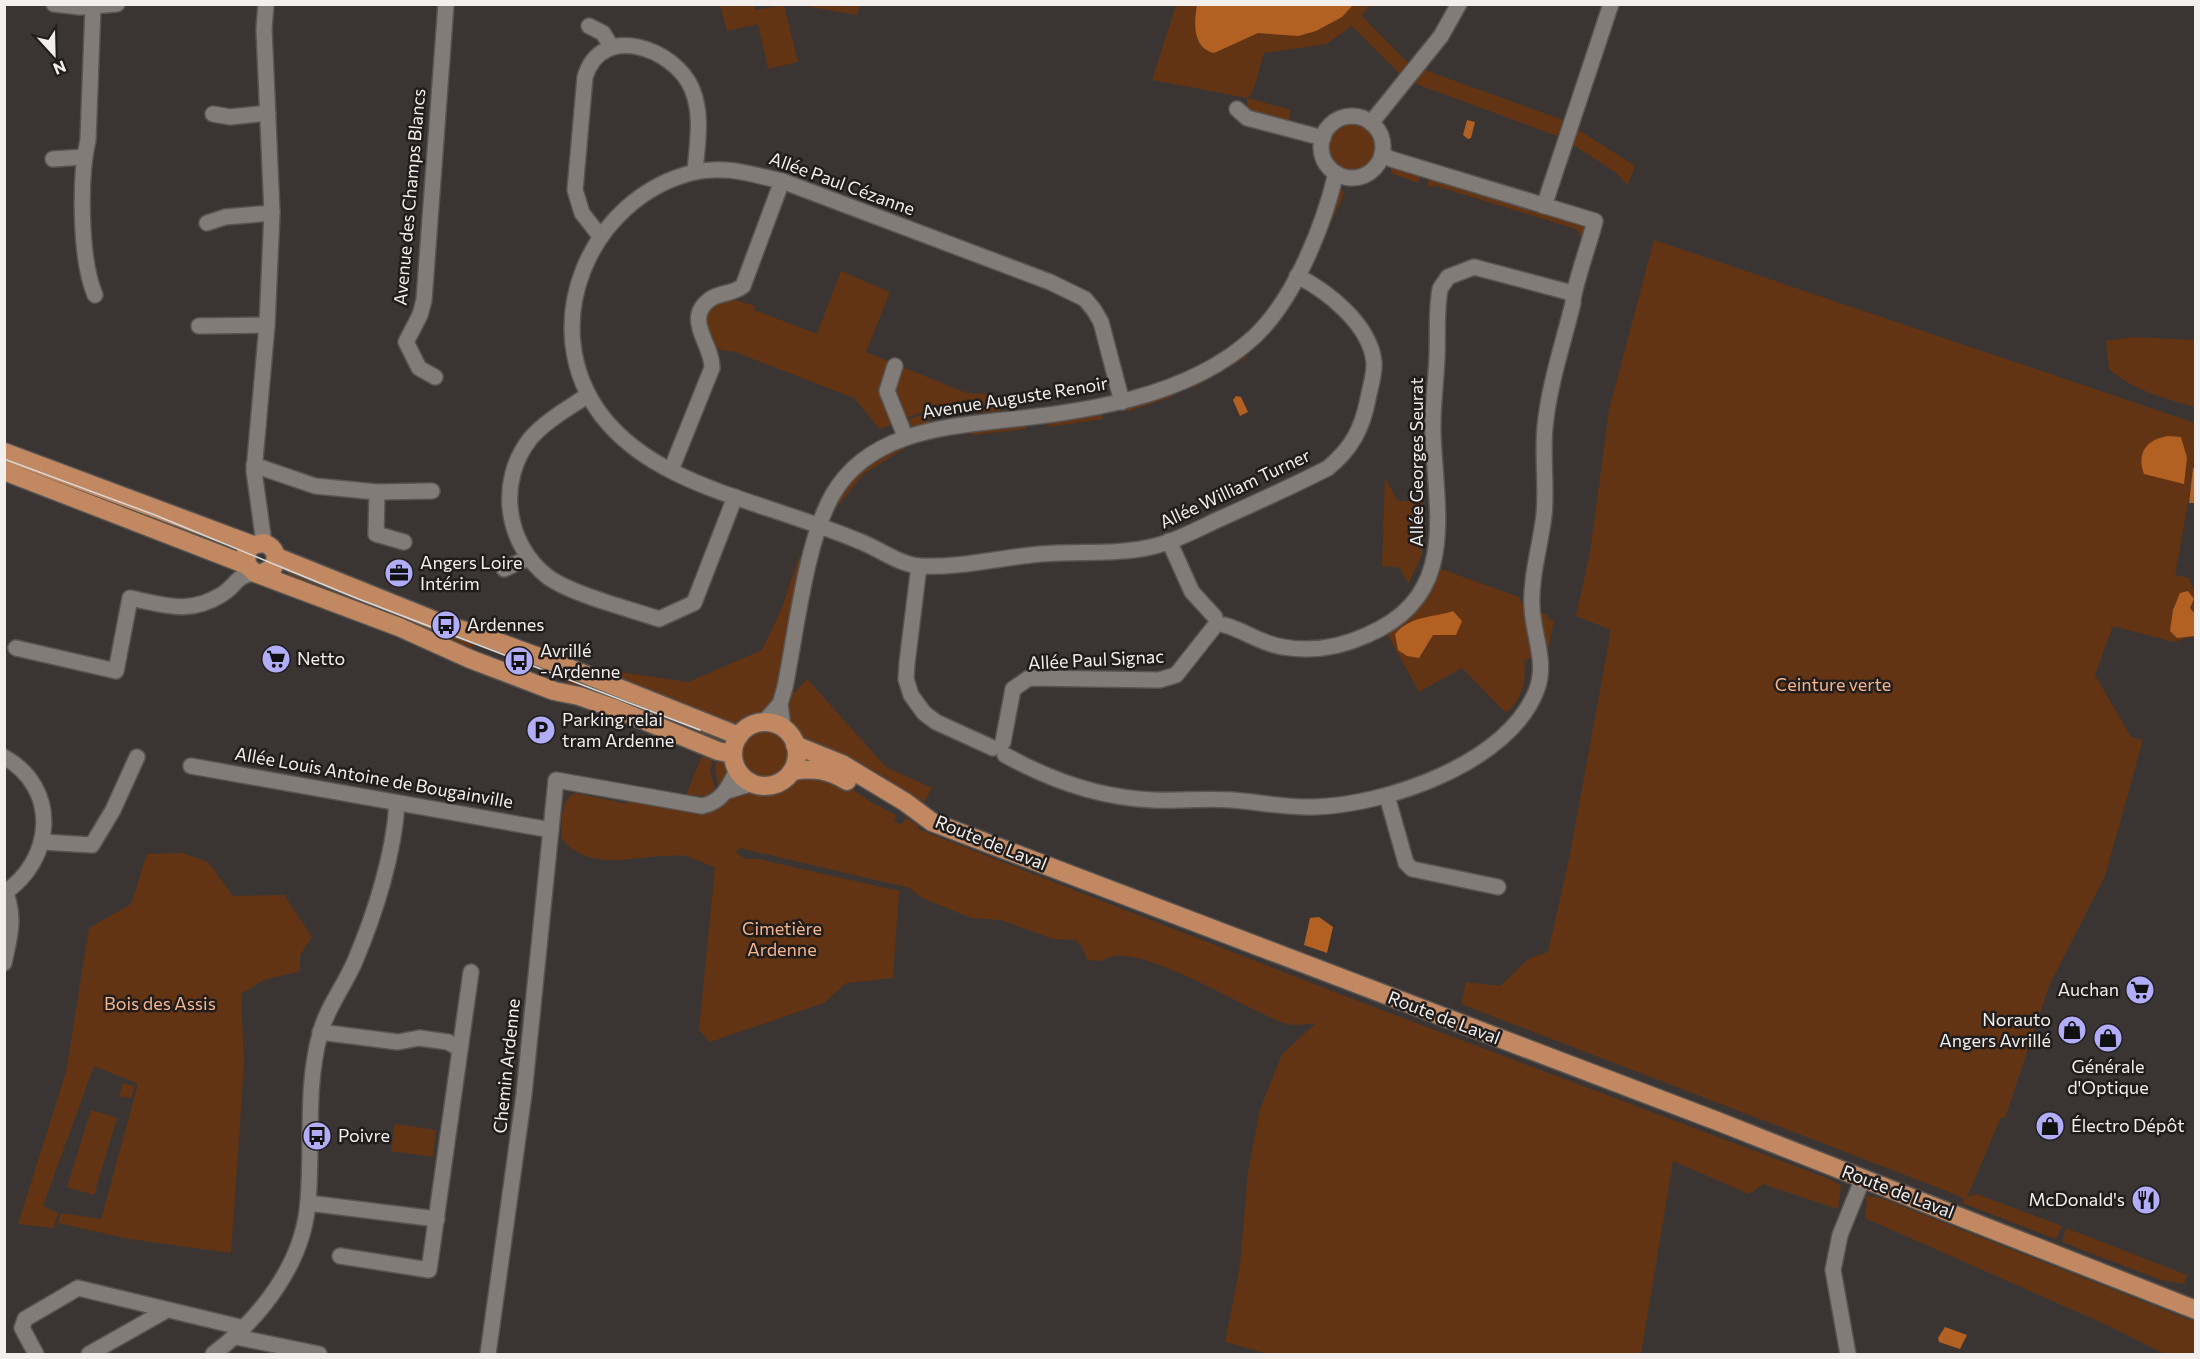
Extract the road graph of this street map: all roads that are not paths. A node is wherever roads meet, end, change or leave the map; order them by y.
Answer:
1 (117, 4) edge
2 (266, 4) edge
3 (446, 4) edge
4 (1459, 4) edge
5 (1611, 4) edge
6 (61, 5) edge
7 (93, 6) junction
8 (589, 26) dead end
9 (611, 46) junction
10 (1236, 109) dead end
11 (268, 113) junction
12 (213, 114) dead end
13 (1371, 123) junction
14 (1318, 137) junction
15 (1382, 154) junction
16 (84, 158) junction
17 (53, 159) dead end
18 (695, 172) junction
19 (1336, 173) junction
20 (782, 181) junction
21 (1545, 206) junction
22 (272, 213) junction
23 (207, 223) dead end
24 (600, 236) junction
25 (1297, 276) junction
26 (1572, 293) junction
27 (95, 295) dead end
28 (267, 325) junction
29 (199, 326) dead end
30 (895, 366) dead end
31 (435, 377) dead end
32 (588, 394) junction
33 (1122, 402) junction
34 (905, 436) junction
35 (4, 452) edge
36 (254, 465) junction
37 (671, 470) junction
38 (4, 471) edge
39 (432, 491) dead end
40 (377, 492) junction
41 (735, 497) junction
42 (820, 525) junction
43 (1169, 541) junction
44 (404, 542) dead end
45 (258, 544) junction
46 (276, 557) junction
47 (528, 558) junction
48 (919, 566) junction
49 (504, 569) dead end
50 (254, 571) junction
51 (1217, 623) junction
52 (16, 648) dead end
53 (780, 704) junction
54 (764, 722) junction
55 (783, 728) junction
56 (739, 736) junction
57 (795, 745) junction
58 (1001, 748) junction
59 (4, 757) edge
60 (136, 757) dead end
61 (735, 762) junction
62 (191, 766) dead end
63 (792, 771) junction
64 (753, 783) junction
65 (727, 791) junction
66 (1387, 795) junction
67 (397, 803) junction
68 (932, 822) junction
69 (551, 830) junction
70 (43, 842) junction
71 (1498, 887) dead end
72 (5, 893) edge
73 (4, 963) edge
74 (471, 972) dead end
75 (320, 1032) junction
76 (460, 1049) junction
77 (1863, 1178) junction
78 (308, 1203) junction
79 (437, 1219) junction
80 (340, 1256) dead end
81 (2103, 1272) junction
82 (2196, 1297) edge
83 (167, 1310) junction
84 (2196, 1310) edge
85 (240, 1333) junction
86 (36, 1354) edge
87 (89, 1354) edge
88 (213, 1354) edge
89 (319, 1354) edge
90 (488, 1354) edge
91 (1848, 1354) edge

1 - 7 street
2 - 11 street
3 - 31 street, Avenue des Champs Blancs
4 - 13 street
5 - 21 street
6 - 7 street
7 - 16 street
8 - 9 street
9 - 18 street
9 - 24 street
10 - 14 street
11 - 12 street
11 - 22 street
13 - 14 street
13 - 15 street
14 - 19 street
15 - 19 street
15 - 21 street
16 - 17 street
16 - 27 street
18 - 20 street, Allée Paul Cézanne
18 - 24 street, Allée Paul Cézanne
19 - 25 street, Avenue Auguste Renoir
20 - 33 street, Allée Paul Cézanne
20 - 37 street
21 - 26 street
22 - 23 street
22 - 28 street
24 - 32 street, Allée Paul Cézanne
25 - 33 street, Avenue Auguste Renoir
25 - 43 street, Allée William Turner
26 - 51 street, Allée Georges Seurat
26 - 66 street
28 - 29 street
28 - 36 street
30 - 34 street, Avenue Auguste Renoir
32 - 37 street, Allée Paul Cézanne
32 - 47 street
33 - 34 street, Avenue Auguste Renoir
34 - 42 street, Avenue Auguste Renoir
35 - 45 main road
36 - 40 street
36 - 45 street
37 - 41 street, Allée Paul Cézanne
38 - 50 main road
39 - 40 street
40 - 44 street
41 - 42 street, Allée Paul Cézanne
41 - 47 street
42 - 48 street, Allée William Turner
42 - 53 street, Avenue Auguste Renoir
43 - 48 street, Allée William Turner
43 - 51 street, Allée Georges Seurat
45 - 46 main road
45 - 50 main road
46 - 50 main road
46 - 56 main road
47 - 49 street
48 - 58 street
50 - 52 street
50 - 61 main road
51 - 58 street, Allée Paul Signac
53 - 54 street, Avenue Auguste Renoir
53 - 55 street, Avenue Auguste Renoir
54 - 55 main road
54 - 56 main road
55 - 57 main road
56 - 61 main road
57 - 63 main road
57 - 68 main road, Route de Laval
58 - 66 street
59 - 70 street
60 - 70 street
61 - 64 main road
61 - 65 street
62 - 67 street, Allée Louis Antoine de Bougainville
63 - 64 main road
63 - 68 main road, Route de Laval
64 - 65 street
65 - 69 street, Chemin Ardenne
66 - 71 street
67 - 69 street, Allée Louis Antoine de Bougainville
67 - 75 street
68 - 77 main road, Route de Laval
69 - 90 street, Chemin Ardenne
70 - 72 street
72 - 73 street
74 - 76 street
75 - 76 street
75 - 78 street
76 - 79 street
77 - 81 main road, Route de Laval
77 - 91 street
78 - 79 street
78 - 85 street
79 - 80 street
81 - 82 main road, Route de Laval
81 - 84 main road, Route de Laval
83 - 85 street
83 - 86 street
83 - 87 street
85 - 88 street
85 - 89 street

